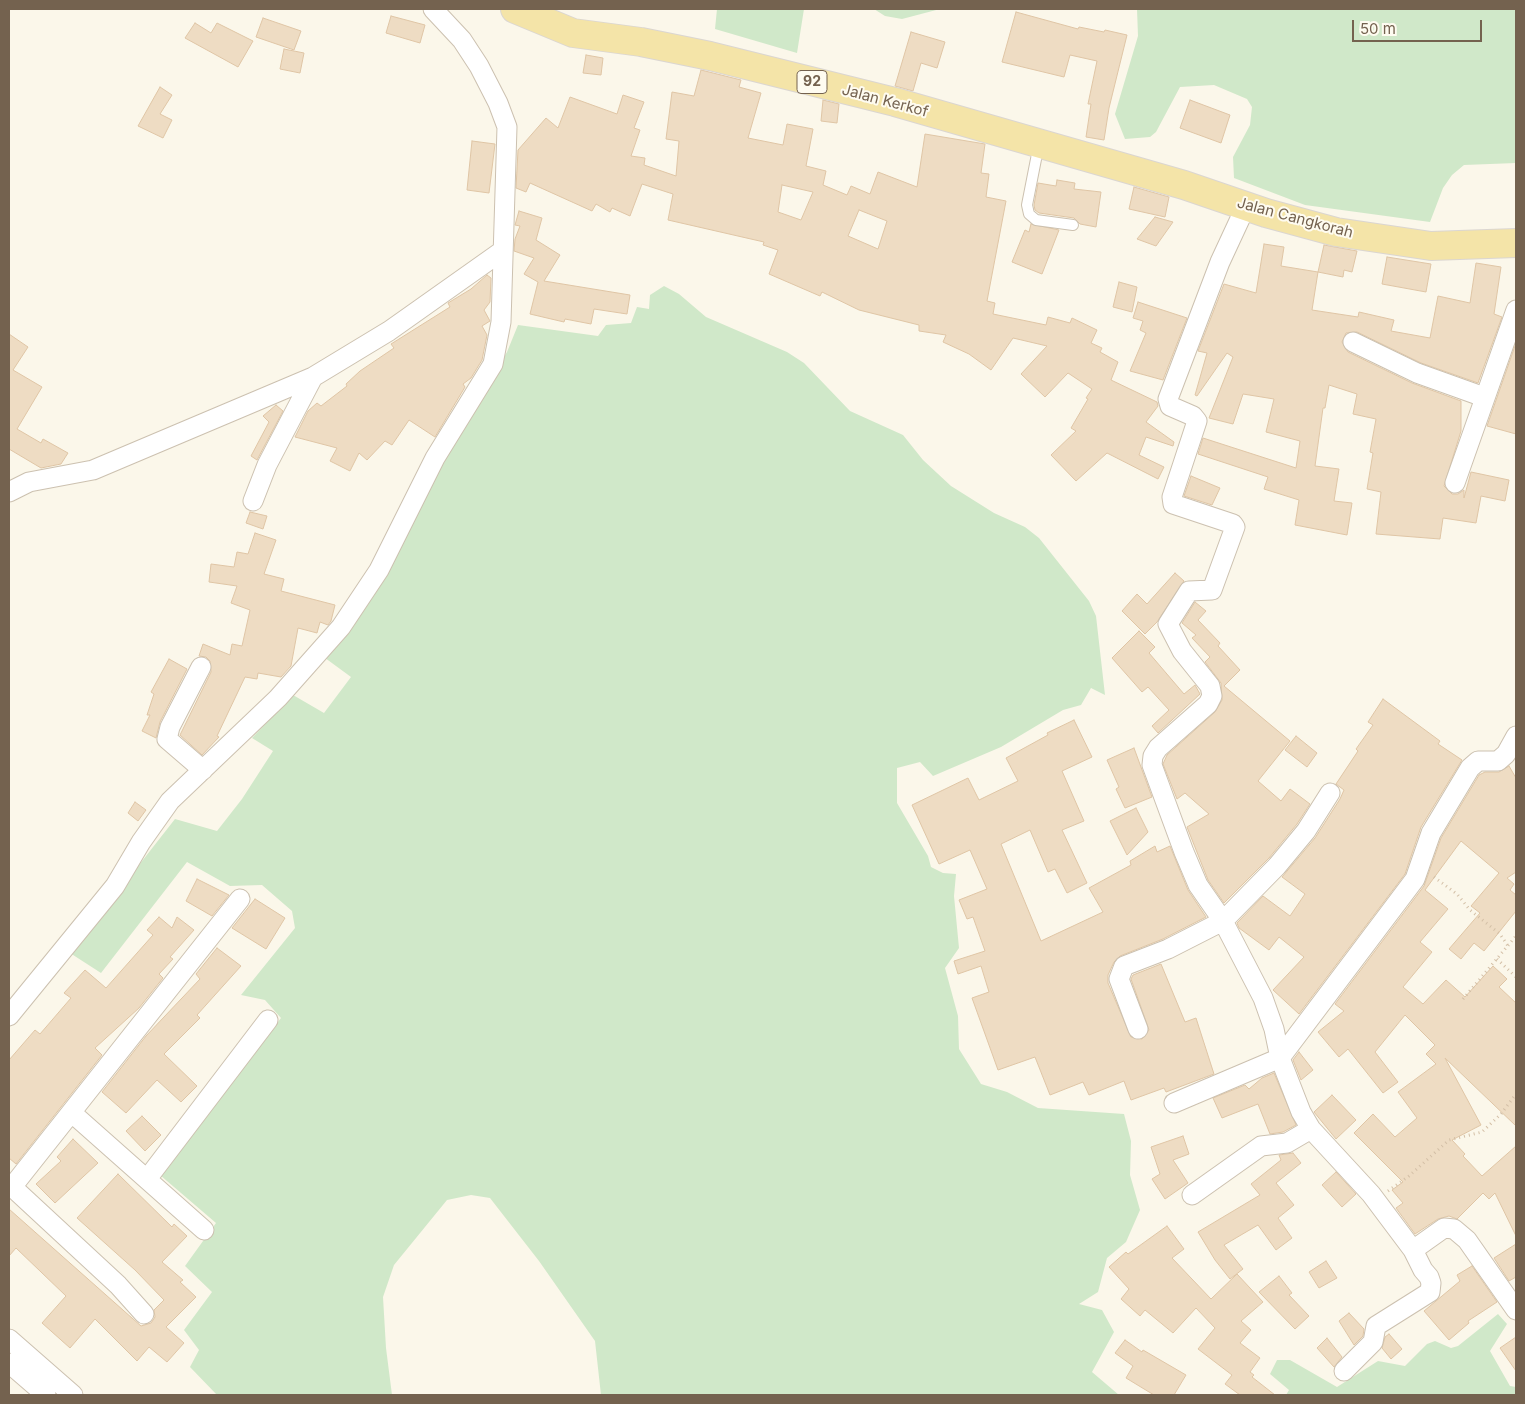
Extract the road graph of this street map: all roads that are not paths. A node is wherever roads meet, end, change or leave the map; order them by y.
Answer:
1 (515, 9) edge
2 (431, 10) edge
3 (1039, 143) junction
4 (1109, 163) joint
5 (1246, 206) junction
6 (1074, 225) dead end
7 (1516, 242) edge
8 (502, 251) junction
9 (1516, 310) edge
10 (1353, 342) dead end
11 (313, 377) junction
12 (1484, 396) junction
13 (1455, 483) dead end
14 (9, 492) edge
15 (253, 501) dead end
16 (201, 666) dead end
17 (1516, 736) edge
18 (203, 770) junction
19 (1330, 793) dead end
20 (240, 899) dead end
21 (1223, 921) junction
22 (9, 1016) edge
23 (268, 1020) dead end
24 (1138, 1029) dead end
25 (1280, 1058) junction
26 (1174, 1103) dead end
27 (72, 1112) junction
28 (1311, 1129) junction
29 (147, 1179) junction
30 (10, 1186) edge
31 (1192, 1194) dead end
32 (204, 1230) dead end
33 (1414, 1250) junction
34 (1516, 1310) edge
35 (144, 1314) dead end
36 (9, 1339) edge
37 (9, 1363) edge
38 (1344, 1371) dead end
39 (46, 1395) edge
40 (73, 1395) edge

1 - 3 main road, Jalan Kerkof / 92
2 - 8 street
3 - 4 main road, Jalan Kerkof / 92
3 - 6 lane
4 - 5 main road, Jalan Cangkorah
5 - 7 main road, Jalan Cangkorah
5 - 21 street
8 - 11 street
8 - 18 street
9 - 12 street
10 - 12 street
11 - 14 street
11 - 15 street
12 - 13 street
16 - 18 street
17 - 25 street
18 - 22 street
19 - 21 street
20 - 27 street
21 - 24 street
21 - 25 street
23 - 29 street
25 - 26 street
25 - 28 street
27 - 29 street
27 - 30 street
28 - 31 street
28 - 33 street
29 - 32 street
30 - 35 street
33 - 34 street
33 - 38 street
36 - 40 street
37 - 39 street

